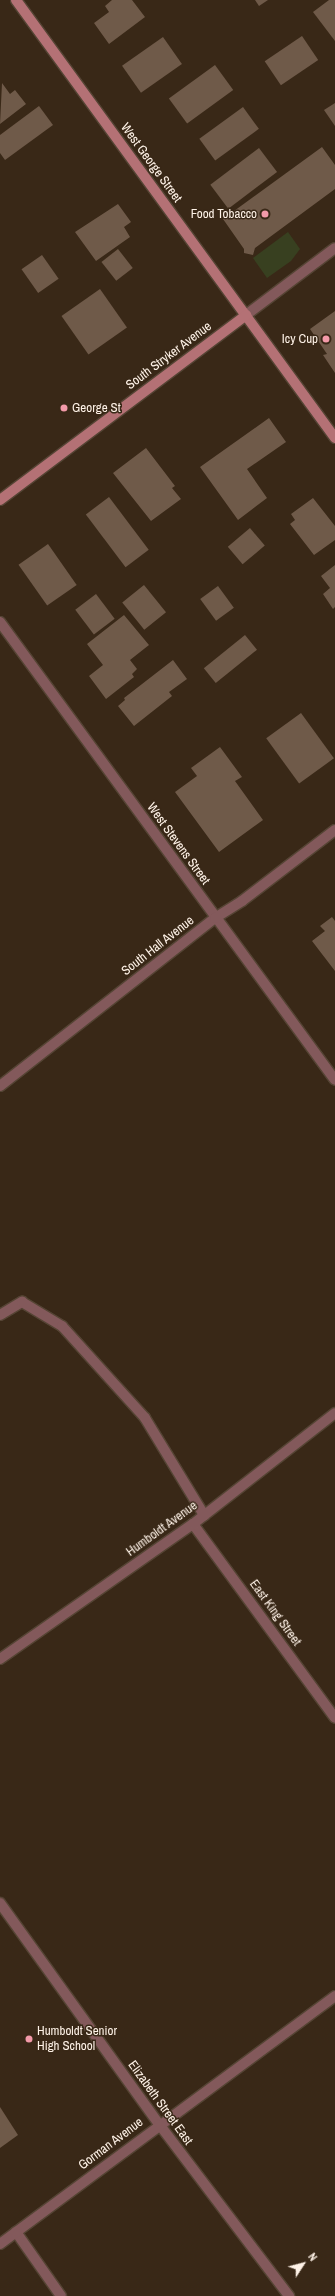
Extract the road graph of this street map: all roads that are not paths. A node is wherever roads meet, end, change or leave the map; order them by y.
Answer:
1 (16, 0) edge
2 (335, 248) edge
3 (246, 315) junction
4 (335, 438) edge
5 (0, 500) edge
6 (0, 622) edge
7 (335, 830) edge
8 (215, 918) junction
9 (335, 1080) edge
10 (0, 1086) edge
11 (0, 1315) edge
12 (335, 1413) edge
13 (204, 1515) junction
14 (193, 1524) junction
15 (0, 1659) edge
16 (335, 1718) edge
17 (0, 1902) edge
18 (335, 1996) edge
19 (159, 2124) junction
20 (16, 2232) junction
21 (0, 2244) edge
22 (61, 2296) edge
23 (290, 2296) edge

1 - 3 street, West George Street
2 - 3 street, South Stryker Avenue
3 - 4 street, West George Street
3 - 5 street, South Stryker Avenue
6 - 8 street, West Stevens Street
7 - 8 street, South Hall Avenue
8 - 9 street, West Stevens Street
8 - 10 street, South Hall Avenue
11 - 13 street
12 - 13 street, Humboldt Avenue
13 - 14 street, Humboldt Avenue
14 - 15 street, Humboldt Avenue
14 - 16 street, East King Street
17 - 19 street, Elizabeth Street East
18 - 19 street, Gorman Avenue
19 - 20 street, Gorman Avenue
19 - 23 street, Elizabeth Street East
20 - 21 street, Gorman Avenue
20 - 22 street

